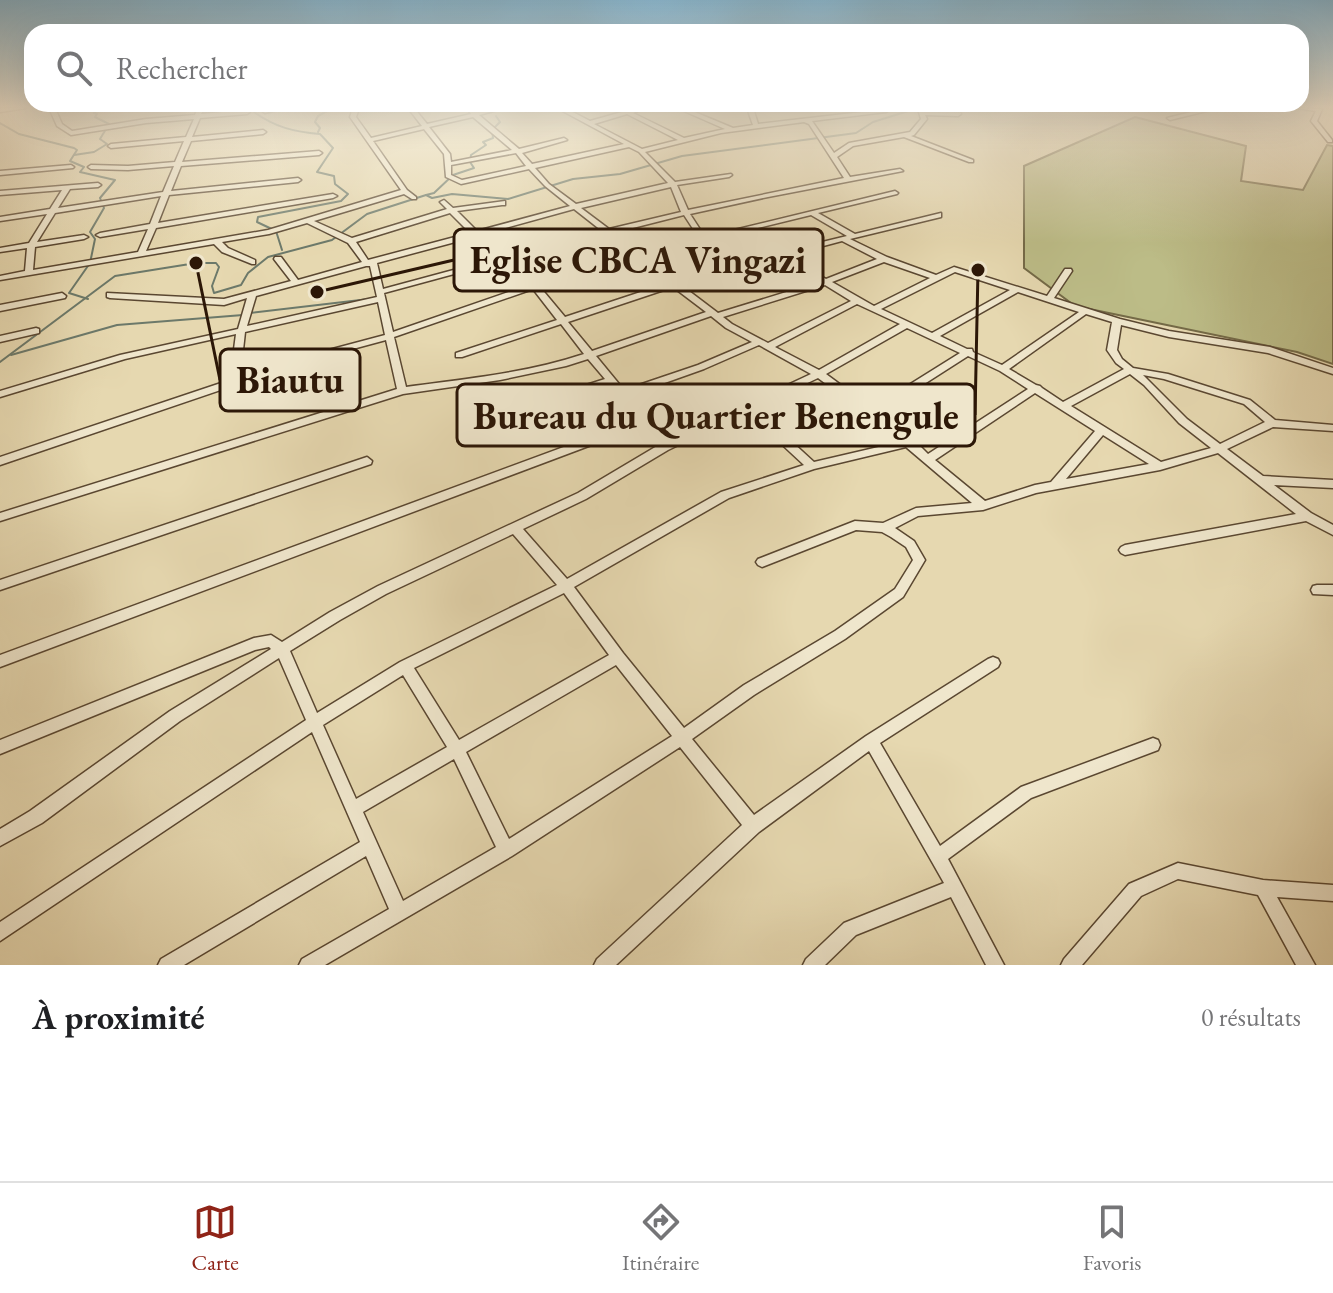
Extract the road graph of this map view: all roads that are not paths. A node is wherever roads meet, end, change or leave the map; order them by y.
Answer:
1 (183, 153) edge
2 (319, 153) dead end
3 (379, 153) edge
4 (446, 153) edge
5 (512, 153) edge
6 (519, 153) edge
7 (596, 153) edge
8 (643, 153) edge
9 (833, 153) edge
10 (839, 153) edge
11 (950, 153) edge
12 (835, 156) junction
13 (971, 161) dead end
14 (448, 164) junction
15 (179, 165) junction
16 (71, 167) dead end
17 (91, 167) dead end
18 (529, 169) junction
19 (900, 171) dead end
20 (0, 173) edge
21 (729, 175) dead end
22 (848, 179) junction
23 (298, 180) dead end
24 (673, 184) junction
25 (98, 185) dead end
26 (67, 188) junction
27 (405, 191) junction
28 (0, 193) edge
29 (169, 193) junction
30 (895, 193) dead end
31 (333, 196) dead end
32 (414, 198) dead end
33 (502, 203) dead end
34 (448, 206) junction
35 (578, 206) junction
36 (685, 212) junction
37 (811, 212) junction
38 (53, 213) junction
39 (938, 215) dead end
40 (0, 219) edge
41 (310, 222) junction
42 (154, 225) junction
43 (609, 230) junction
44 (738, 230) junction
45 (475, 234) junction
46 (100, 235) dead end
47 (853, 236) junction
48 (84, 237) dead end
49 (843, 239) junction
50 (704, 240) junction
51 (216, 241) junction
52 (351, 241) junction
53 (31, 246) junction
54 (0, 250) edge
55 (142, 252) junction
56 (779, 255) junction
57 (642, 256) junction
58 (504, 258) junction
59 (278, 259) dead end
60 (884, 259) junction
61 (252, 262) dead end
62 (370, 264) junction
63 (1068, 271) dead end
64 (29, 274) junction
65 (0, 278) edge
66 (937, 278) junction
67 (296, 283) junction
68 (823, 283) junction
69 (535, 286) junction
70 (677, 286) junction
71 (1016, 290) junction
72 (110, 295) dead end
73 (62, 296) dead end
74 (252, 296) junction
75 (380, 296) junction
76 (1048, 300) junction
77 (857, 301) junction
78 (0, 308) edge
79 (875, 309) junction
80 (1085, 311) junction
81 (715, 315) junction
82 (563, 320) junction
83 (1117, 321) junction
84 (907, 324) junction
85 (36, 331) dead end
86 (241, 332) junction
87 (935, 335) junction
88 (390, 336) junction
89 (0, 339) edge
90 (764, 344) junction
91 (969, 351) junction
92 (459, 355) dead end
93 (591, 356) junction
94 (1003, 369) junction
95 (1130, 370) junction
96 (1333, 371) edge
97 (819, 374) junction
98 (610, 381) junction
99 (234, 383) junction
100 (1037, 388) junction
101 (402, 391) junction
102 (0, 394) edge
103 (621, 395) junction
104 (1065, 405) junction
105 (747, 407) junction
106 (872, 413) junction
107 (642, 422) junction
108 (477, 423) dead end
109 (1272, 423) junction
110 (1333, 428) edge
111 (1102, 429) junction
112 (910, 443) junction
113 (664, 447) junction
114 (1217, 450) junction
115 (929, 458) junction
116 (0, 461) edge
117 (367, 461) dead end
118 (812, 466) junction
119 (1160, 466) junction
120 (1260, 480) junction
121 (1333, 484) edge
122 (1054, 486) junction
123 (983, 506) junction
124 (1307, 516) junction
125 (0, 517) edge
126 (884, 528) junction
127 (516, 529) junction
128 (1333, 530) edge
129 (1125, 550) dead end
130 (762, 562) dead end
131 (0, 585) edge
132 (566, 586) junction
133 (1317, 590) dead end
134 (1333, 590) edge
135 (282, 649) junction
136 (618, 657) junction
137 (0, 661) edge
138 (993, 663) dead end
139 (405, 666) junction
140 (315, 722) junction
141 (684, 736) junction
142 (871, 741) junction
143 (1153, 745) dead end
144 (0, 747) edge
145 (457, 750) junction
146 (355, 808) junction
147 (753, 826) junction
148 (0, 838) edge
149 (370, 845) junction
150 (506, 850) junction
151 (938, 857) junction
152 (955, 887) junction
153 (1263, 888) junction
154 (1333, 893) edge
155 (399, 912) junction
156 (0, 932) edge
157 (167, 965) edge
158 (308, 965) edge
159 (603, 965) edge
160 (812, 965) edge
161 (995, 965) edge
162 (1070, 965) edge
163 (1306, 965) edge

1 - 15 street
2 - 15 street
3 - 27 street
4 - 14 street
5 - 14 street
6 - 18 street
7 - 18 street
8 - 24 street
9 - 12 street
10 - 12 street
11 - 13 street
12 - 22 street
14 - 18 street
15 - 17 street
15 - 29 street
16 - 20 street
18 - 35 street
19 - 22 street
21 - 24 street
22 - 36 street
23 - 29 street
24 - 35 street
24 - 36 street
25 - 26 street
26 - 28 street
26 - 38 street
27 - 32 street
27 - 41 street
29 - 38 street
29 - 42 street
30 - 37 street
31 - 42 street
33 - 34 street
34 - 45 street
34 - 52 street
35 - 43 street
35 - 45 street
36 - 43 street
36 - 50 street
37 - 44 street
37 - 47 street
38 - 40 street
38 - 53 street
39 - 47 street
41 - 51 street
41 - 52 street
42 - 46 street
42 - 55 street
43 - 57 street
43 - 58 street
44 - 50 street
44 - 56 street
45 - 58 street
45 - 62 street
47 - 49 street
48 - 53 street
49 - 56 street
49 - 60 street
50 - 57 street
51 - 55 street
51 - 61 street
52 - 62 street
53 - 54 street
53 - 64 street
55 - 64 street
56 - 68 street
56 - 70 street
57 - 69 street
57 - 70 street
58 - 69 street
58 - 75 street
59 - 67 street
60 - 66 street
60 - 68 street
62 - 67 street
62 - 75 street
63 - 76 street
64 - 65 street
66 - 71 street
66 - 79 street
67 - 74 street
68 - 77 street
68 - 81 street
69 - 82 street
69 - 88 street
70 - 81 street
70 - 82 street
71 - 76 street
71 - 87 street
72 - 74 street
73 - 78 street
74 - 86 street
75 - 86 street
75 - 88 street
76 - 80 street
77 - 79 street
77 - 90 street
79 - 84 street
80 - 83 street
80 - 94 street
81 - 90 street
81 - 93 street
82 - 92 street
82 - 93 street
83 - 95 street
83 - 96 street
84 - 87 street
84 - 97 street
85 - 89 street
86 - 99 street
86 - 102 street
87 - 91 street
88 - 99 street
88 - 101 street
90 - 97 street
90 - 103 street
91 - 94 street
91 - 106 street
93 - 98 street
93 - 101 street
94 - 100 street
95 - 104 street
95 - 109 street
95 - 114 street
97 - 105 street
97 - 106 street
98 - 103 street
98 - 108 street
99 - 116 street
100 - 104 street
100 - 115 street
101 - 125 street
103 - 107 street
104 - 111 street
105 - 113 street
105 - 118 street
106 - 112 street
107 - 113 street
107 - 137 street
109 - 110 street
109 - 114 street
111 - 119 street
111 - 122 street
112 - 115 street
112 - 118 street
113 - 127 street
114 - 119 street
114 - 120 street
115 - 123 street
117 - 131 street
118 - 132 street
119 - 122 street
120 - 121 street
120 - 124 street
122 - 123 street
123 - 126 street
124 - 128 street
124 - 129 street
126 - 130 street
126 - 141 street
127 - 132 street
127 - 135 street
132 - 136 street
132 - 139 street
133 - 134 street
135 - 140 street
135 - 144 street
135 - 148 street
136 - 141 street
136 - 145 street
138 - 142 street
139 - 140 street
139 - 145 street
140 - 146 street
140 - 156 street
141 - 147 street
141 - 150 street
142 - 147 street
142 - 151 street
143 - 151 street
145 - 146 street
145 - 150 street
146 - 149 street
147 - 159 street
149 - 155 street
149 - 157 street
150 - 155 street
151 - 152 street
152 - 160 street
152 - 161 street
153 - 154 street
153 - 162 street
153 - 163 street
155 - 158 street

